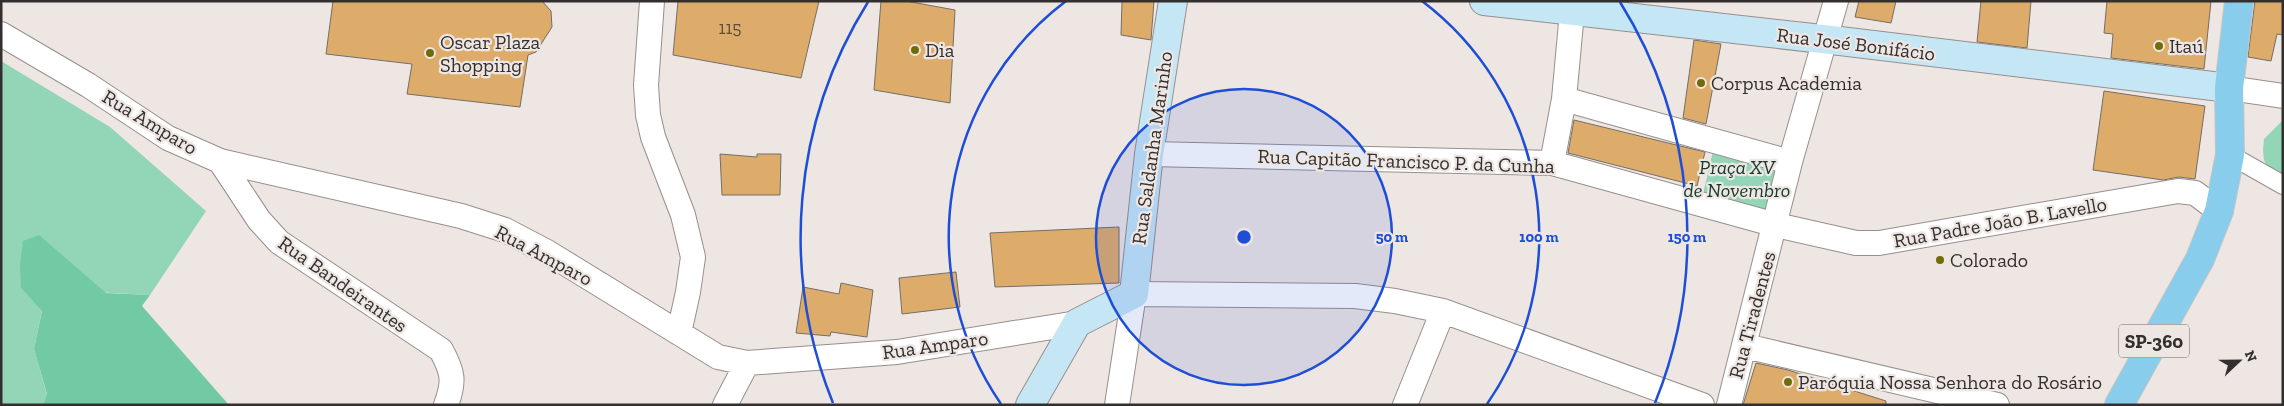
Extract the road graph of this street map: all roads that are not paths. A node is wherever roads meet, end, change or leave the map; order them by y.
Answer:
1 (652, 1) edge
2 (1173, 1) edge
3 (1484, 1) edge
4 (1836, 1) edge
5 (2239, 1) edge
6 (1572, 7) edge
7 (1, 34) edge
8 (1825, 40) junction
9 (2229, 88) junction
10 (2283, 96) edge
11 (1564, 99) junction
12 (1149, 154) junction
13 (2230, 155) junction
14 (220, 162) junction
15 (1790, 162) junction
16 (1552, 163) junction
17 (2283, 185) edge
18 (2219, 212) junction
19 (1776, 225) junction
20 (1134, 294) junction
21 (1443, 311) junction
22 (1077, 323) junction
23 (679, 334) junction
24 (1744, 346) junction
25 (747, 363) junction
26 (446, 405) edge
27 (725, 405) edge
28 (1030, 405) edge
29 (1116, 405) edge
30 (1405, 405) edge
31 (1702, 405) edge
32 (1729, 405) edge
33 (1997, 405) edge
34 (2119, 405) edge

1 - 23 street
2 - 12 main road, Rua Saldanha Marinho
3 - 6 main road, Rua José Bonifácio
4 - 8 street
5 - 9 main road, SP-360
6 - 8 main road, Rua José Bonifácio
6 - 11 street
7 - 14 street, Rua Amparo
8 - 9 main road, Rua José Bonifácio
8 - 15 street
9 - 10 street
9 - 13 main road, SP-360
11 - 15 street
11 - 16 street
12 - 16 street, Rua Capitão Francisco P. da Cunha
12 - 20 main road, Rua Saldanha Marinho
13 - 17 street
13 - 18 main road, SP-360
14 - 23 street, Rua Amparo
14 - 26 street, Rua Bandeirantes
15 - 19 street, Rua Tiradentes
16 - 19 street, Rua Capitão Francisco P. da Cunha
18 - 19 street, Rua Padre João B. Lavello
18 - 34 main road, SP-360
19 - 24 street, Rua Tiradentes
20 - 21 street
20 - 22 main road
20 - 29 street, Rua Saldanha Marinho
21 - 30 street
21 - 31 street
22 - 25 street, Rua Amparo
22 - 28 main road
23 - 25 street, Rua Amparo
24 - 32 street, Rua Tiradentes
24 - 33 street
25 - 27 street

